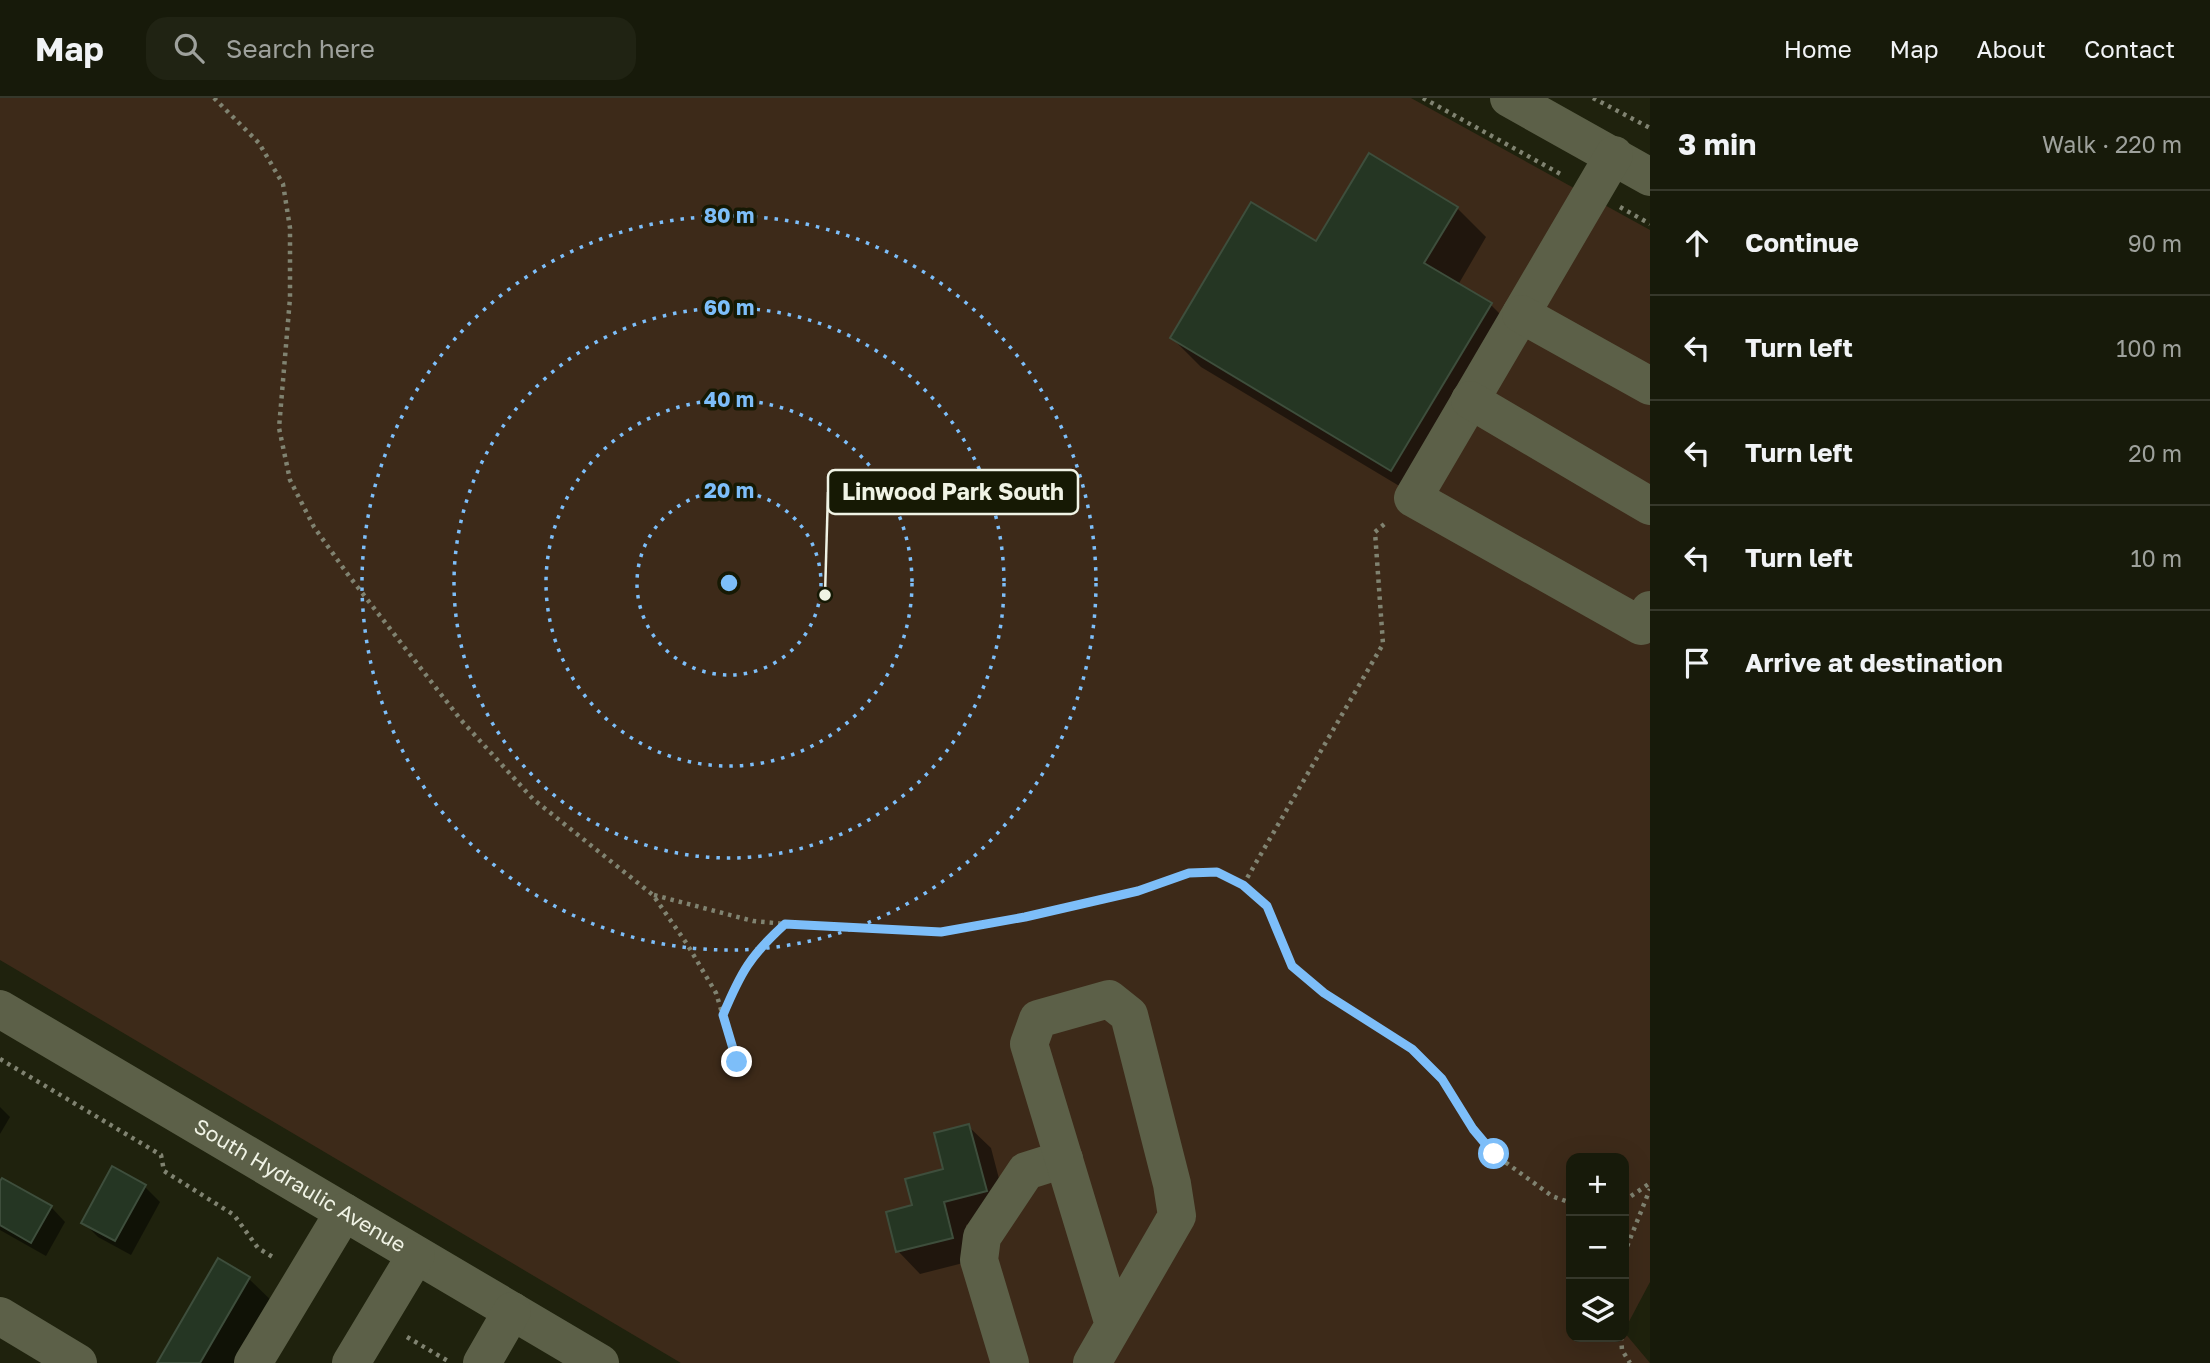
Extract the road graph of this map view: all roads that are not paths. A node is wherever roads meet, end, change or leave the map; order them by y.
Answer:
1 (1510, 98) edge
2 (1614, 155) junction
3 (1650, 177) edge
4 (1521, 314) junction
5 (1650, 386) edge
6 (1470, 400) junction
7 (1650, 506) edge
8 (1650, 610) edge
9 (0, 1009) edge
10 (1064, 1159) junction
11 (344, 1212) junction
12 (416, 1255) junction
13 (512, 1311) junction
14 (0, 1316) edge
15 (1114, 1325) junction
16 (356, 1361) edge
17 (78, 1363) edge
18 (253, 1363) edge
19 (482, 1363) edge
20 (600, 1363) edge
21 (1010, 1363) edge
22 (1092, 1363) edge

1 - 2 street
2 - 3 street
2 - 4 street
4 - 5 street
4 - 6 street
6 - 7 street
6 - 8 street
9 - 11 street, South Hydraulic Avenue
10 - 15 street
10 - 15 street
10 - 21 street
11 - 12 street, South Hydraulic Avenue
11 - 18 street
12 - 13 street, South Hydraulic Avenue
12 - 16 street
13 - 19 street
13 - 20 street, South Hydraulic Avenue
14 - 17 street
15 - 22 street

